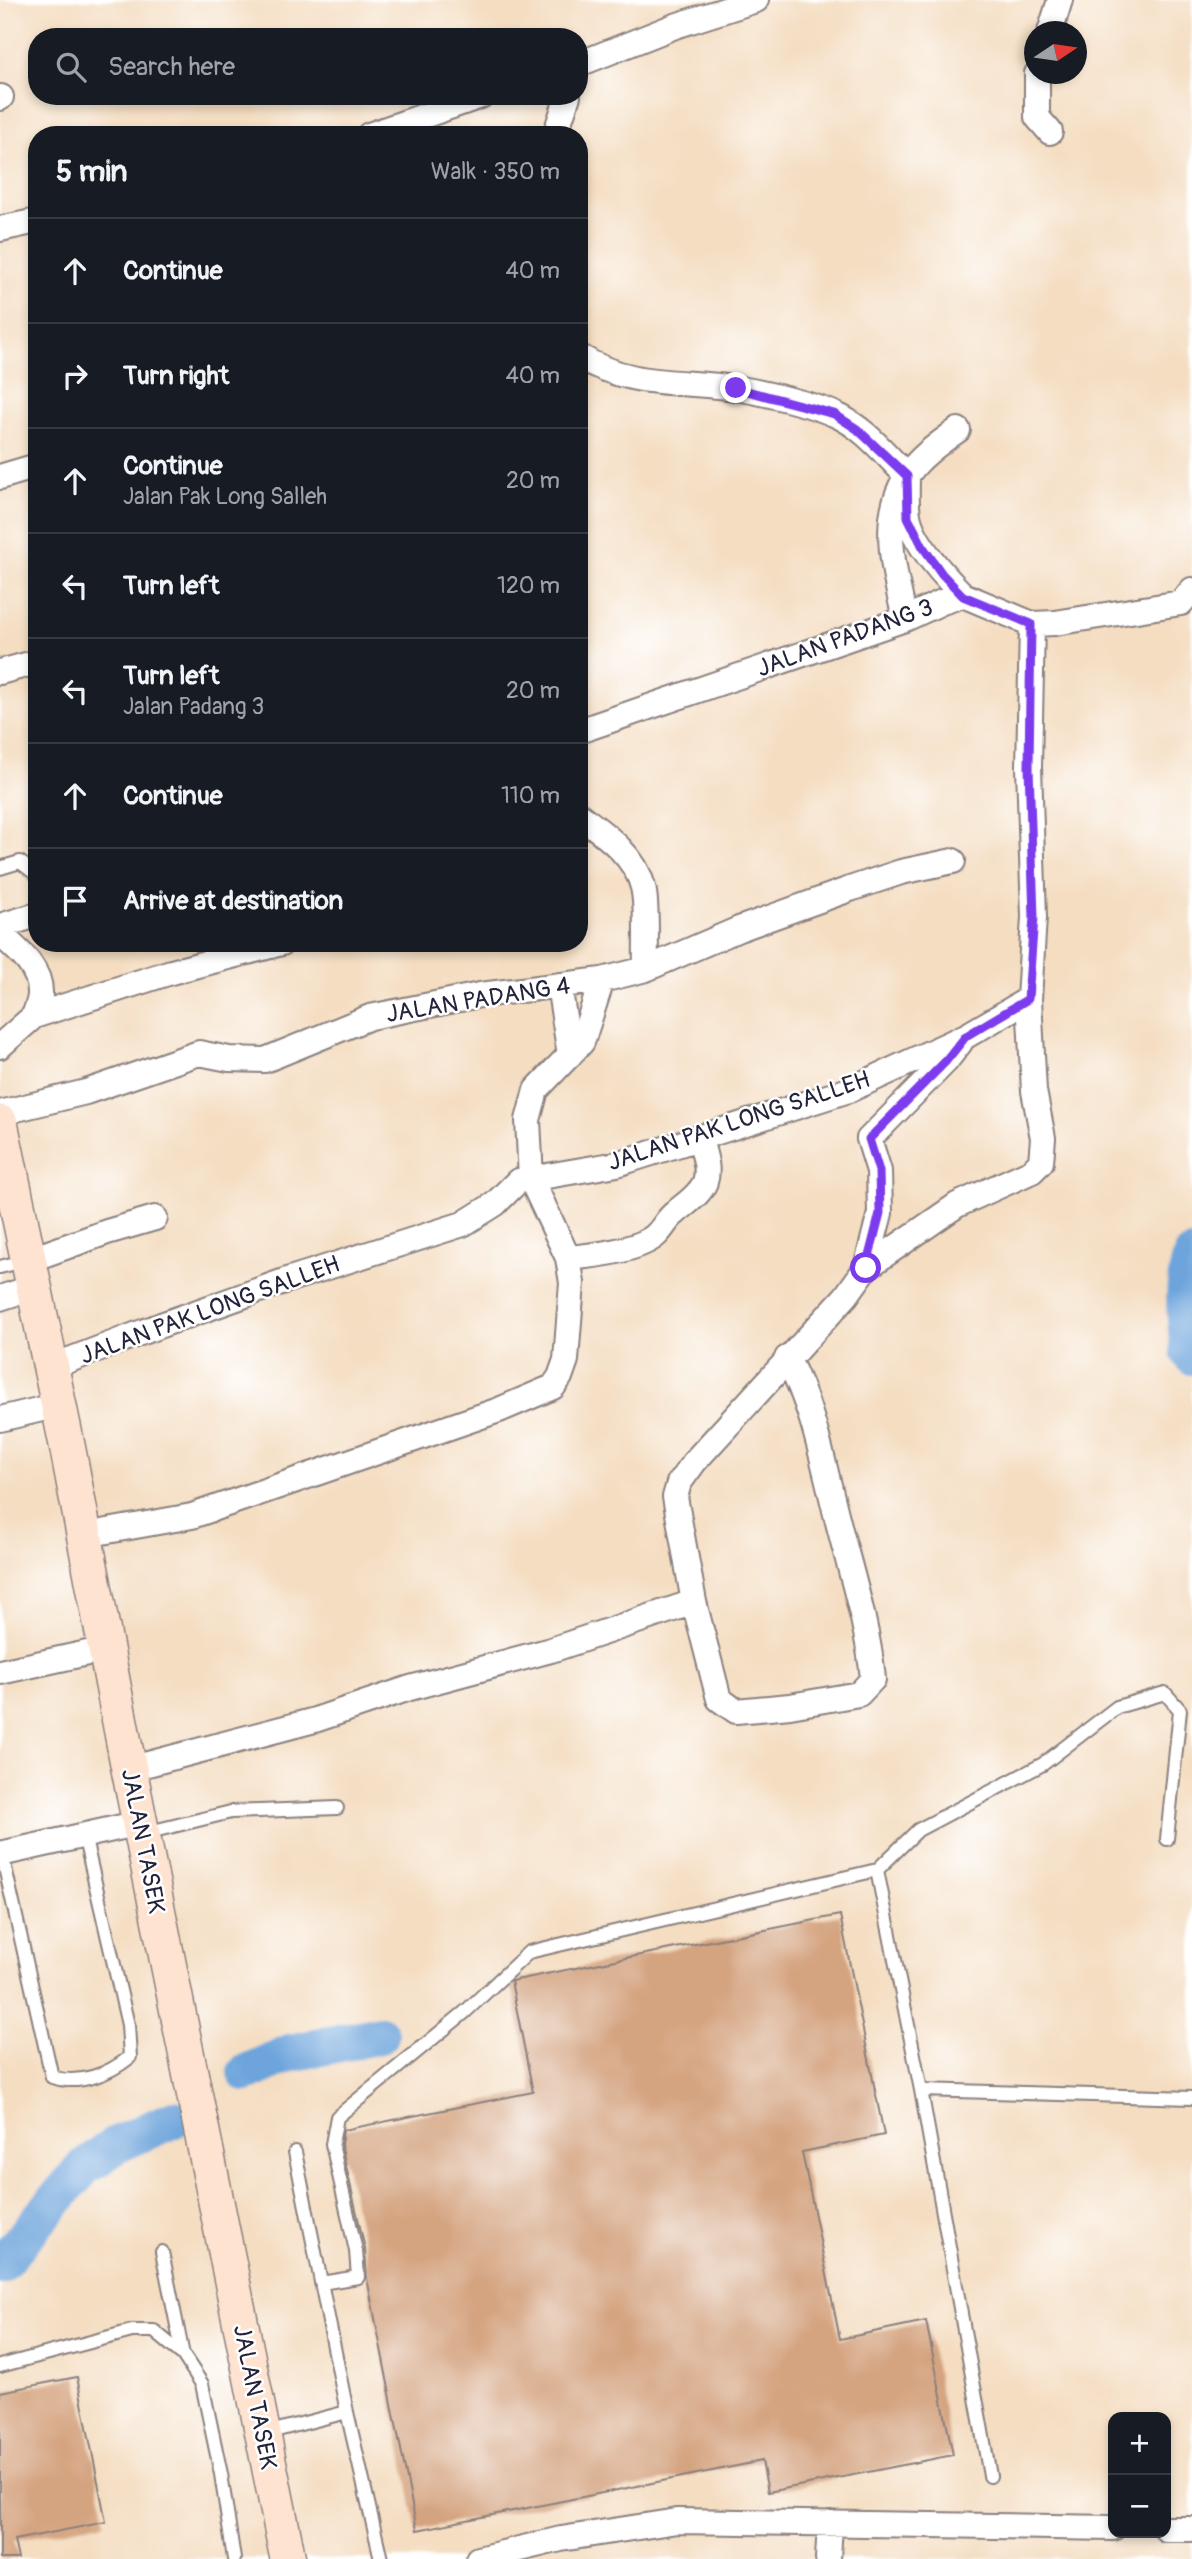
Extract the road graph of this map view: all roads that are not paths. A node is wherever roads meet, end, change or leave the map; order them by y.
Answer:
1 (756, 0) edge
2 (1059, 0) edge
3 (1053, 21) edge
4 (588, 62) edge
5 (1037, 84) edge
6 (455, 105) edge
7 (565, 105) edge
8 (395, 126) edge
9 (558, 126) edge
10 (1050, 132) dead end
11 (28, 223) edge
12 (0, 229) edge
13 (588, 361) edge
14 (958, 430) dead end
15 (28, 469) edge
16 (907, 476) junction
17 (0, 477) edge
18 (1192, 592) edge
19 (963, 596) junction
20 (905, 619) junction
21 (1031, 624) junction
22 (28, 664) edge
23 (0, 672) edge
24 (588, 728) edge
25 (588, 822) edge
26 (953, 861) dead end
27 (28, 867) edge
28 (0, 868) edge
29 (28, 918) edge
30 (0, 926) edge
31 (0, 934) edge
32 (248, 952) edge
33 (646, 969) junction
34 (601, 980) junction
35 (559, 985) junction
36 (1028, 999) junction
37 (34, 1016) junction
38 (966, 1036) junction
39 (0, 1045) edge
40 (570, 1055) junction
41 (0, 1113) edge
42 (0, 1123) edge
43 (700, 1139) junction
44 (531, 1179) junction
45 (155, 1218) dead end
46 (569, 1258) junction
47 (866, 1268) junction
48 (21, 1271) edge
49 (0, 1298) edge
50 (788, 1358) junction
51 (51, 1367) junction
52 (59, 1405) junction
53 (0, 1419) edge
54 (85, 1535) junction
55 (694, 1602) junction
56 (106, 1648) junction
57 (0, 1672) edge
58 (129, 1769) junction
59 (337, 1808) dead end
60 (141, 1828) junction
61 (84, 1835) junction
62 (1167, 1839) dead end
63 (1, 1854) edge
64 (877, 1870) junction
65 (921, 2090) junction
66 (1192, 2098) edge
67 (295, 2152) dead end
68 (162, 2252) dead end
69 (321, 2283) junction
70 (183, 2355) junction
71 (0, 2366) edge
72 (347, 2412) junction
73 (262, 2434) junction
74 (990, 2476) dead end
75 (830, 2523) junction
76 (1108, 2528) edge
77 (1171, 2529) edge
78 (1192, 2529) edge
79 (234, 2559) edge
80 (288, 2559) edge
81 (381, 2559) edge
82 (478, 2559) edge
83 (828, 2559) edge

1 - 4 street
2 - 3 street
5 - 10 street
6 - 8 street
7 - 9 street
11 - 12 street
13 - 16 street
14 - 16 street
15 - 17 street
16 - 19 street
16 - 20 street
18 - 21 street, JALAN PADANG 3
19 - 20 street, JALAN PADANG 3
19 - 21 street, JALAN PADANG 3
20 - 24 street, JALAN PADANG 3
21 - 36 street
22 - 23 street
25 - 33 street
26 - 33 street, JALAN PADANG 4
27 - 28 lane
29 - 30 street
31 - 37 street
32 - 37 street
33 - 34 street, JALAN PADANG 4
34 - 35 street, JALAN PADANG 4
34 - 40 street
35 - 40 street
35 - 41 street, JALAN PADANG 4
36 - 38 street, JALAN PAK LONG SALLEH
36 - 47 street
37 - 39 street
38 - 43 street, JALAN PAK LONG SALLEH
38 - 47 street
40 - 44 street
42 - 48 main road, JALAN TASEK
43 - 44 street, JALAN PAK LONG SALLEH
43 - 46 street
44 - 46 street
44 - 51 street, JALAN PAK LONG SALLEH
45 - 48 street
46 - 54 street
47 - 50 street
48 - 49 street
48 - 51 main road, JALAN TASEK
50 - 55 street
50 - 55 street
51 - 52 main road, JALAN TASEK
52 - 53 street
52 - 54 main road, JALAN TASEK
54 - 56 main road, JALAN TASEK
55 - 58 street
56 - 57 street
56 - 58 main road, JALAN TASEK
58 - 60 main road, JALAN TASEK
59 - 60 lane
60 - 61 street
60 - 73 main road, JALAN TASEK
61 - 63 street
61 - 63 lane
62 - 64 lane
64 - 65 lane
64 - 69 lane
65 - 66 lane
65 - 74 lane
67 - 69 lane
68 - 70 lane
69 - 72 lane
70 - 71 lane
70 - 79 lane
72 - 73 lane
72 - 81 lane
73 - 80 main road, JALAN TASEK
75 - 76 street
75 - 82 street
75 - 83 street
77 - 78 street

